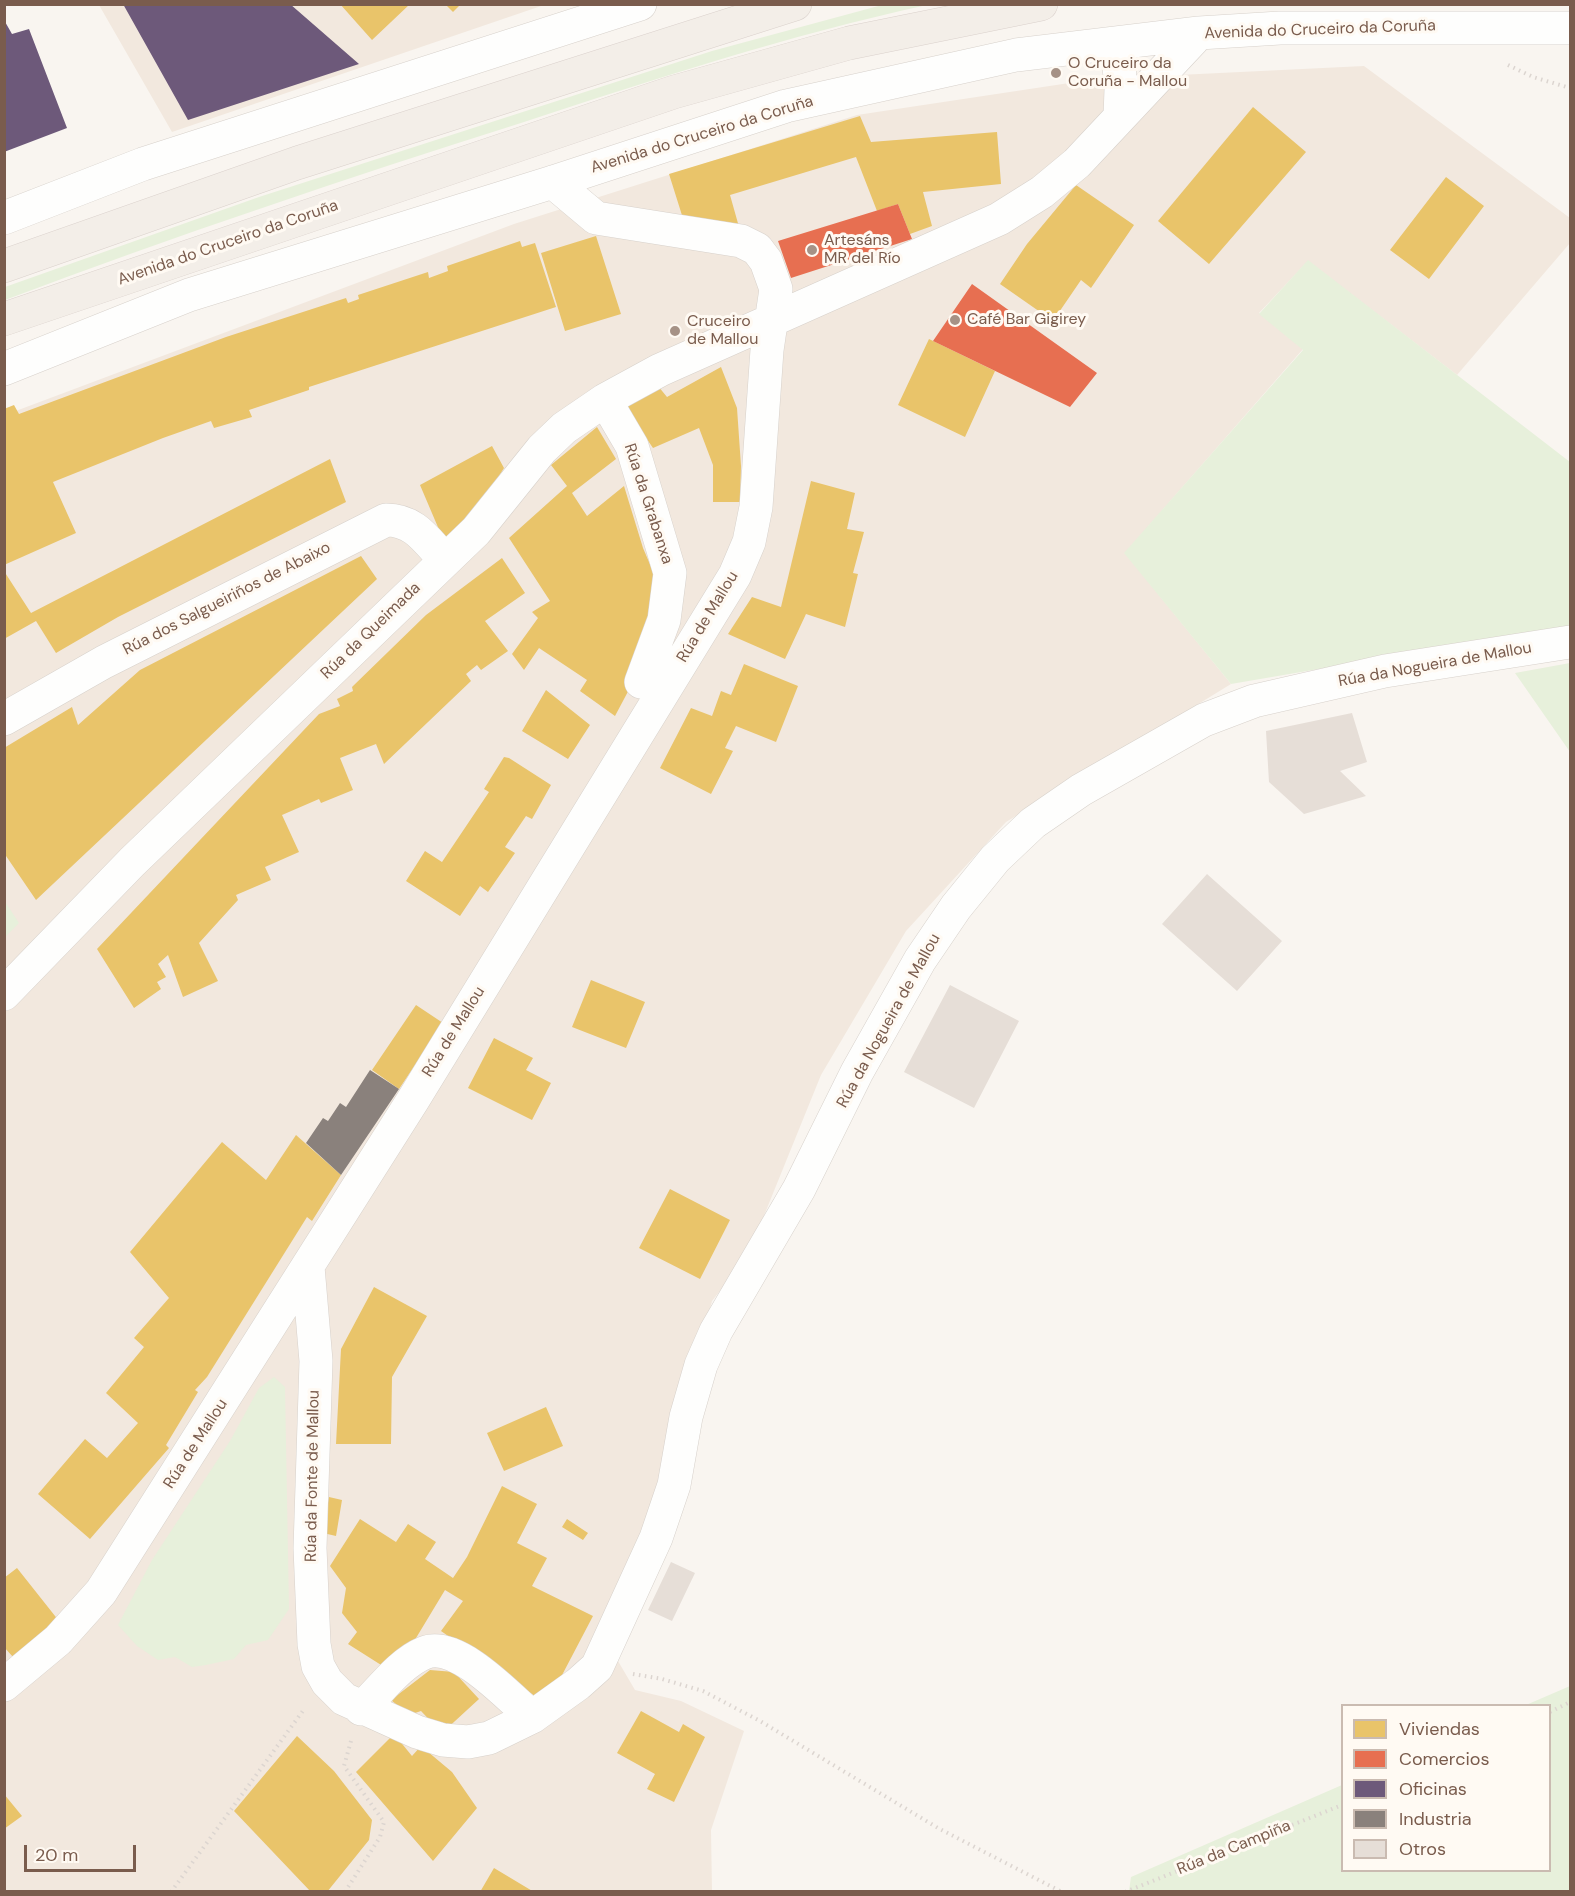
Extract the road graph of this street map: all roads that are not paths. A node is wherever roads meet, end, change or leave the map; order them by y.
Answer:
1 (640, 4) edge
2 (795, 4) edge
3 (1041, 4) edge
4 (1570, 28) edge
5 (1199, 33) junction
6 (1117, 43) junction
7 (1120, 117) junction
8 (553, 182) junction
9 (4, 218) edge
10 (4, 266) edge
11 (4, 318) edge
12 (771, 319) junction
13 (4, 369) edge
14 (605, 399) junction
15 (445, 560) junction
16 (1570, 642) edge
17 (641, 682) dead end
18 (4, 719) edge
19 (4, 994) edge
20 (308, 1267) junction
21 (597, 1667) joint
22 (4, 1685) edge
23 (361, 1709) junction
24 (532, 1717) junction

1 - 9 street
2 - 10 main road
3 - 11 main road, Avenida do Cruceiro da Coruña
4 - 5 street, Avenida do Cruceiro da Coruña
5 - 6 street, Avenida do Cruceiro da Coruña
5 - 7 street
6 - 7 street
6 - 8 street, Avenida do Cruceiro da Coruña
7 - 12 street
8 - 12 street, Rúa de Mallou
8 - 13 street, Avenida do Cruceiro da Coruña
12 - 14 street, Rúa da Queimada
12 - 20 street, Rúa de Mallou
14 - 15 street, Rúa da Queimada
14 - 17 street, Rúa da Grabanxa
15 - 18 street, Rúa dos Salgueiriños de Abaixo
15 - 19 street, Rúa da Queimada
16 - 21 street, Rúa da Nogueira de Mallou
20 - 22 street, Rúa de Mallou
20 - 23 street, Rúa da Fonte de Mallou
21 - 24 street, Rúa da Fonte de Mallou
23 - 24 street, Rúa da Fonte de Mallou
23 - 24 street

